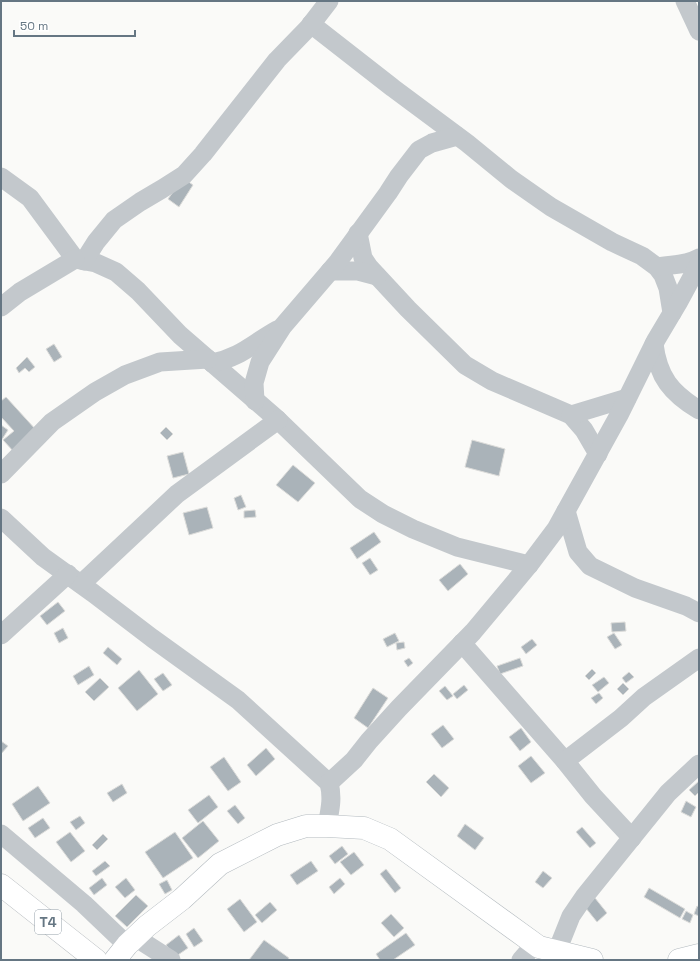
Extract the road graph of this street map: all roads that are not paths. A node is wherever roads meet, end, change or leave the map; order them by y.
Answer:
1 (329, 1) edge
2 (685, 1) edge
3 (311, 24) junction
4 (699, 31) edge
5 (457, 136) junction
6 (1, 177) edge
7 (358, 233) junction
8 (699, 258) edge
9 (79, 260) junction
10 (699, 264) edge
11 (657, 267) junction
12 (330, 271) junction
13 (377, 276) junction
14 (1, 307) edge
15 (672, 313) junction
16 (283, 326) junction
17 (654, 344) junction
18 (210, 361) junction
19 (627, 398) junction
20 (255, 401) junction
21 (699, 410) edge
22 (571, 415) junction
23 (278, 420) junction
24 (598, 454) junction
25 (1, 474) edge
26 (566, 511) junction
27 (1, 518) edge
28 (530, 565) junction
29 (74, 579) junction
30 (699, 613) edge
31 (1, 636) edge
32 (462, 643) junction
33 (699, 658) edge
34 (565, 761) junction
35 (699, 764) edge
36 (329, 783) junction
37 (327, 826) junction
38 (1, 834) edge
39 (632, 838) junction
40 (1, 885) edge
41 (126, 947) edge
42 (541, 953) edge
43 (699, 955) edge
44 (96, 960) edge
45 (171, 960) edge
46 (592, 960) edge
47 (679, 960) edge

1 - 3 street
2 - 4 street
3 - 5 street
3 - 9 street
5 - 7 street
5 - 11 street
6 - 9 street
7 - 12 street
7 - 13 street
8 - 11 street
9 - 14 street
9 - 18 street
10 - 15 street
11 - 15 street
12 - 13 street
12 - 16 street
13 - 22 street
15 - 17 street
16 - 18 street
16 - 20 street
17 - 19 street
17 - 21 street
18 - 20 street
18 - 25 street
19 - 22 street
19 - 24 street
20 - 23 street
22 - 24 street
23 - 28 street
23 - 29 street
24 - 26 street
26 - 28 street
26 - 30 street
27 - 29 street
28 - 32 street
29 - 31 street
29 - 36 street
32 - 34 street
32 - 36 street
33 - 34 street
34 - 39 street
35 - 39 street
36 - 37 street
37 - 41 main road
37 - 42 main road
38 - 41 street
39 - 42 street
40 - 44 main road, T4
41 - 45 street
42 - 46 main road
43 - 47 main road

